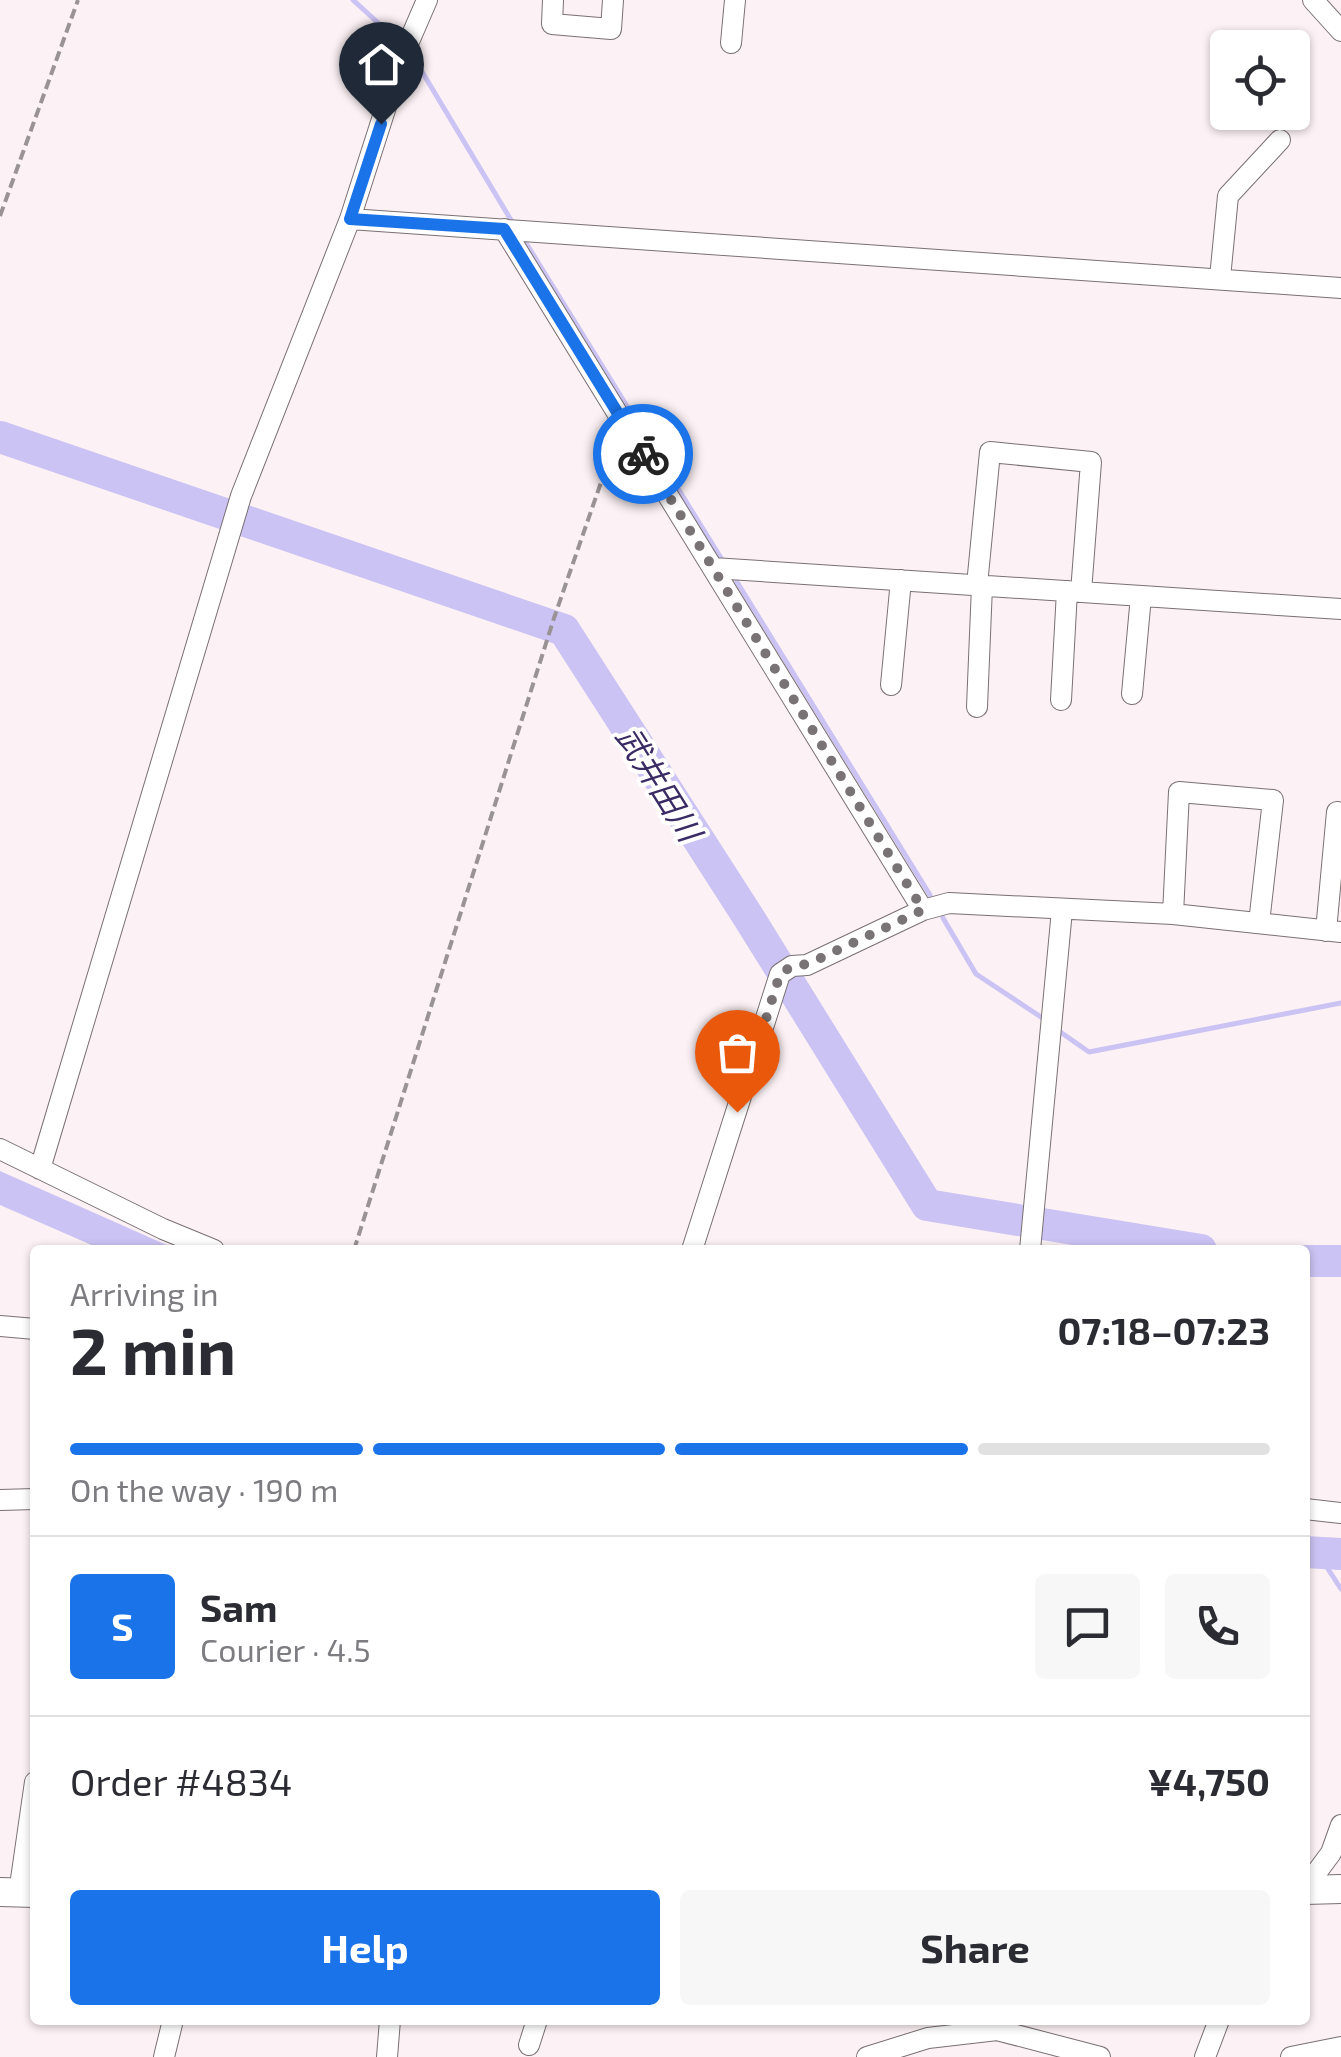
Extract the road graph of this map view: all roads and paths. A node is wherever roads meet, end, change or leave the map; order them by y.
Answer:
1 (78, 0) edge
2 (426, 0) edge
3 (553, 0) edge
4 (614, 0) edge
5 (734, 0) edge
6 (1313, 0) edge
7 (1341, 31) edge
8 (731, 42) dead end
9 (1280, 140) dead end
10 (0, 216) edge
11 (350, 219) junction
12 (504, 229) junction
13 (1220, 278) junction
14 (1341, 288) edge
15 (622, 422) junction
16 (713, 568) junction
17 (901, 580) junction
18 (980, 586) junction
19 (1074, 592) junction
20 (1140, 596) junction
21 (1341, 609) edge
22 (891, 686) dead end
23 (1132, 694) dead end
24 (1061, 700) dead end
25 (976, 707) dead end
26 (1337, 812) dead end
27 (923, 910) junction
28 (1062, 910) junction
29 (1173, 914) junction
30 (1259, 923) junction
31 (1334, 932) edge
32 (0, 1149) edge
33 (40, 1169) junction
34 (202, 1245) edge
35 (356, 1245) edge
36 (694, 1245) edge
37 (1030, 1245) edge
38 (0, 1326) edge
39 (30, 1329) edge
40 (30, 1498) edge
41 (0, 1500) edge
42 (1310, 1510) edge
43 (1341, 1513) edge
44 (30, 1815) edge
45 (1341, 1824) edge
46 (1310, 1882) edge
47 (1310, 1889) edge
48 (1341, 1889) edge
49 (18, 1893) edge
50 (172, 2025) edge
51 (378, 2025) edge
52 (390, 2025) edge
53 (535, 2025) edge
54 (1217, 2025) edge
55 (529, 2045) dead end
56 (1341, 2047) edge
57 (387, 2051) edge
58 (164, 2057) edge
59 (867, 2057) edge
60 (1100, 2057) edge
61 (1205, 2057) edge
62 (1290, 2057) edge

1 - 10 path
2 - 11 street
3 - 4 street
5 - 8 street
6 - 7 street
9 - 13 street
11 - 12 street
11 - 33 street
12 - 13 street
12 - 15 street
13 - 14 street
15 - 16 street
15 - 35 path
16 - 17 street
16 - 27 street
17 - 18 street
17 - 22 street
18 - 19 street
18 - 19 street
18 - 25 street
19 - 20 street
19 - 24 street
20 - 21 street
20 - 23 street
26 - 31 street
27 - 28 street
27 - 36 street
28 - 29 street
28 - 37 street
29 - 30 street
29 - 30 street
30 - 31 street
32 - 33 street
33 - 34 street
38 - 39 street
40 - 41 street
42 - 43 street
44 - 49 street
45 - 46 street
47 - 48 main road
50 - 58 street
51 - 57 street
52 - 57 street
53 - 55 street
54 - 61 street
56 - 62 street
59 - 60 street

